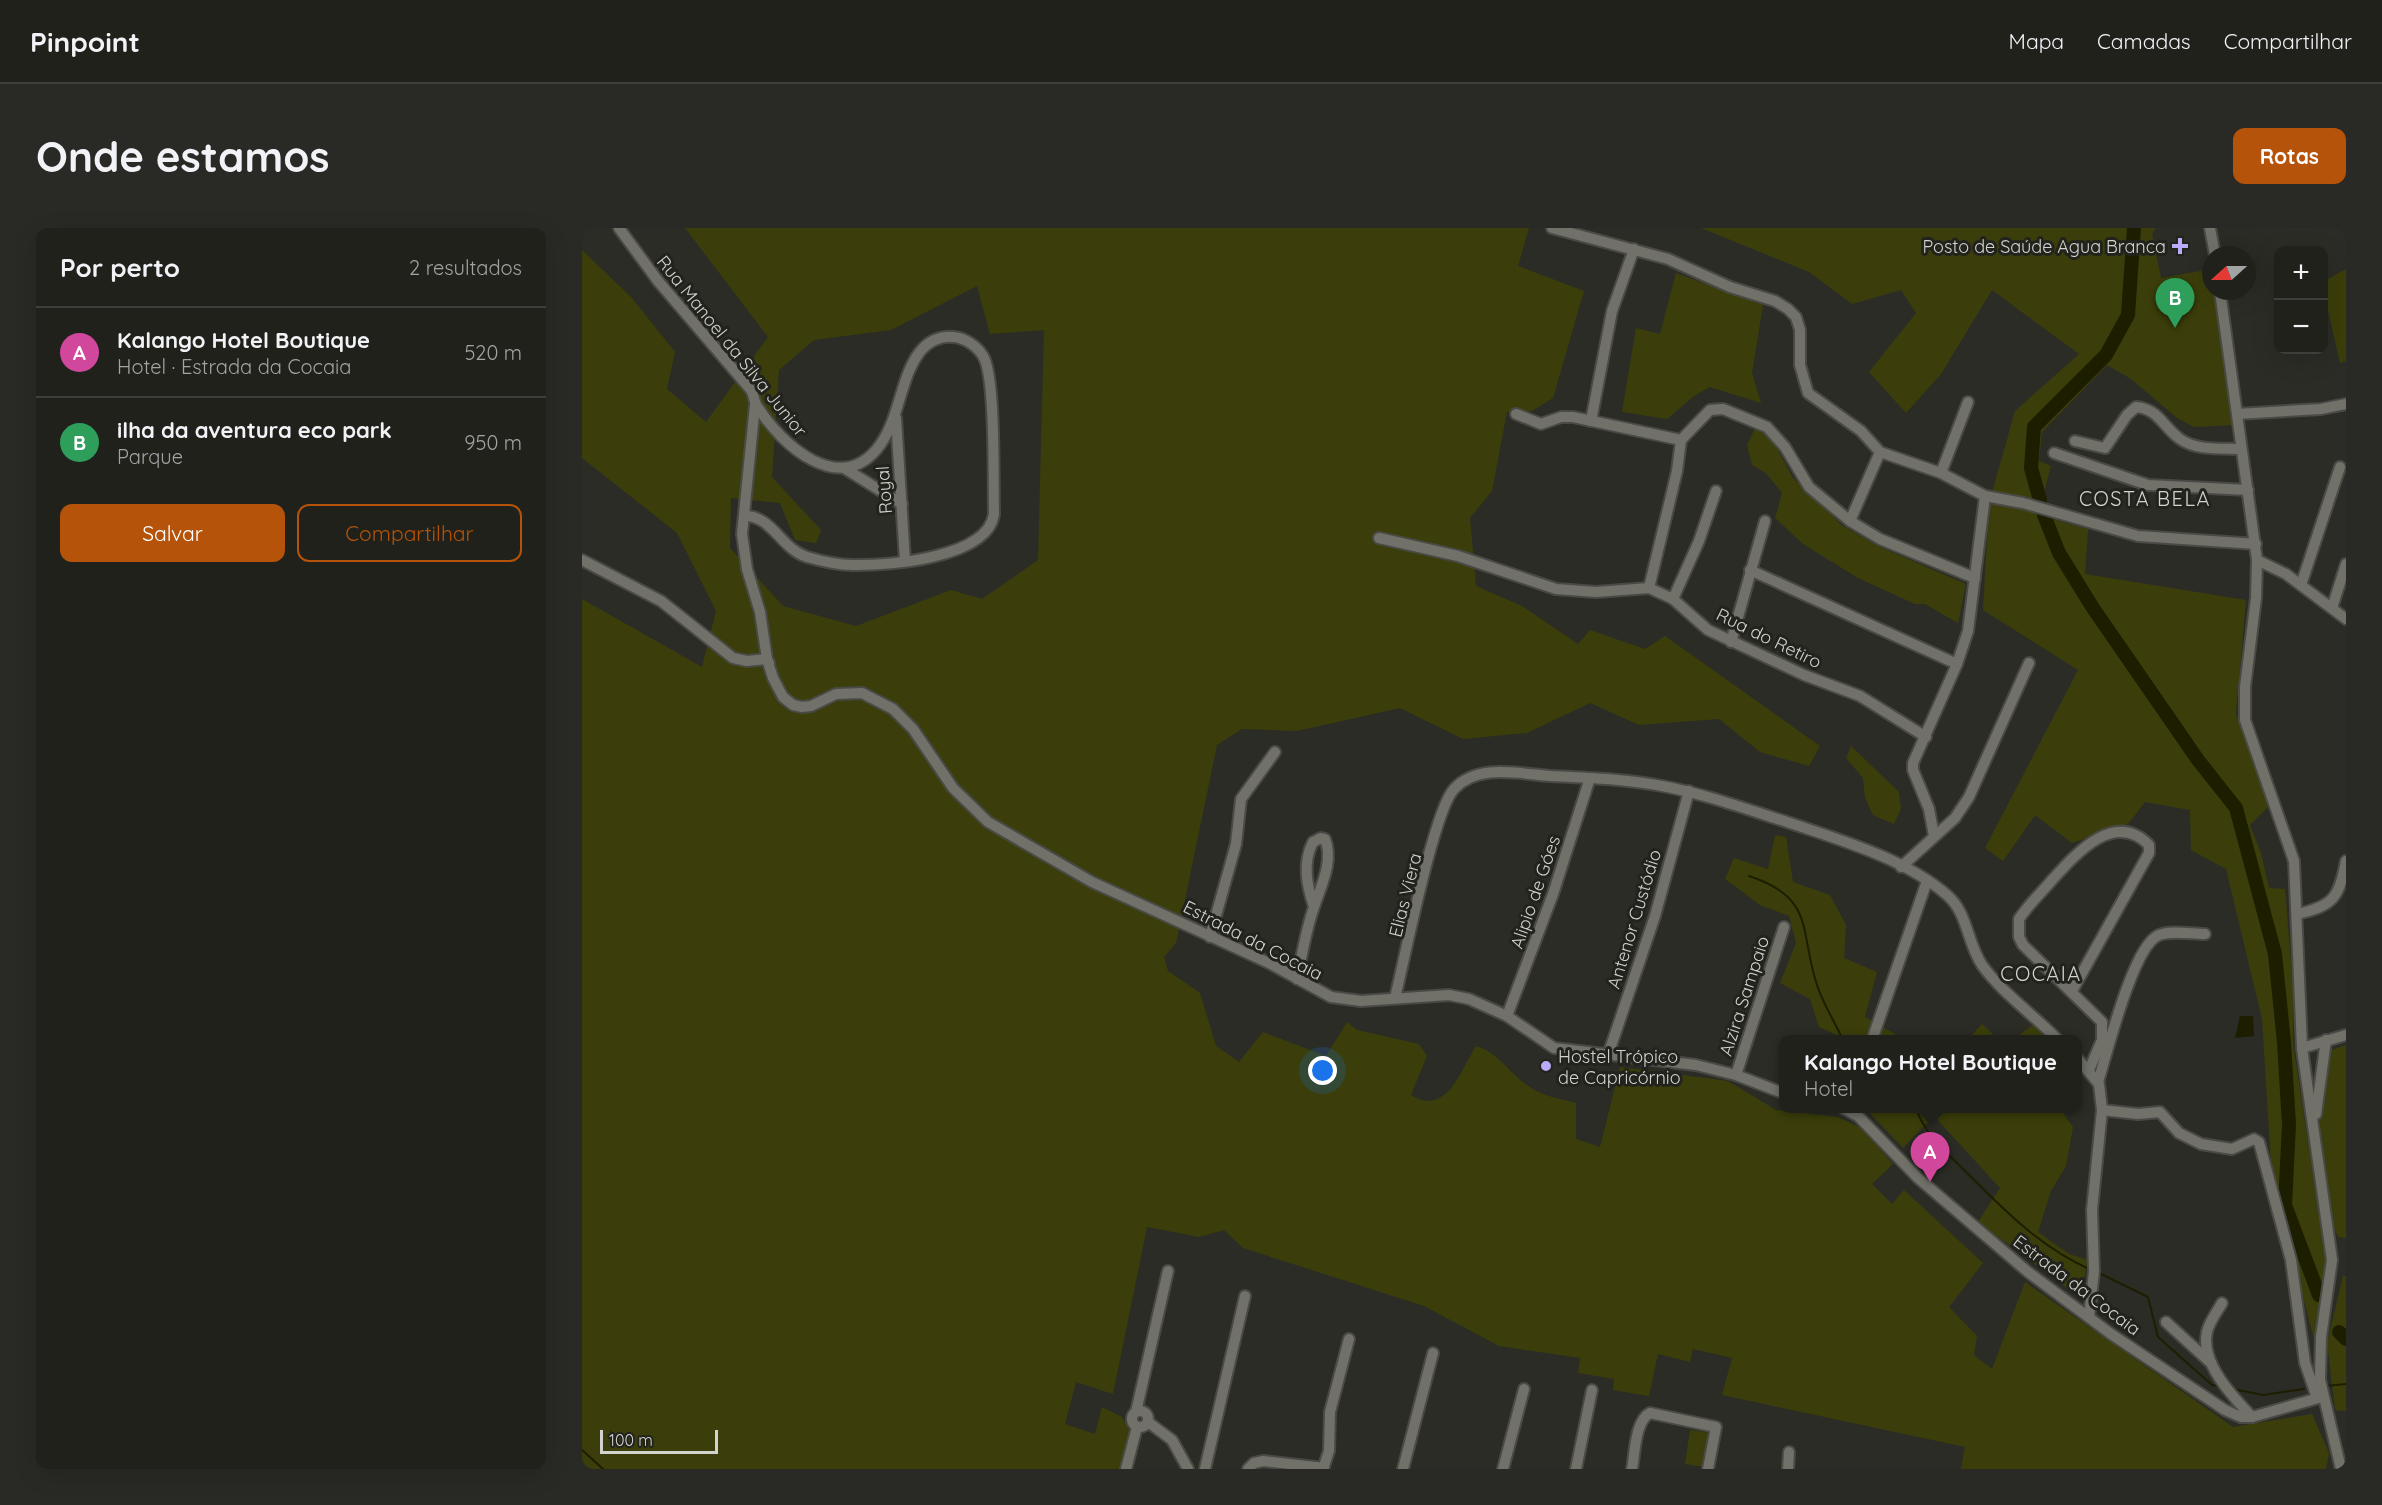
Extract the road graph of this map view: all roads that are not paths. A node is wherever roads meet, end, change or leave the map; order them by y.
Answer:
1 (619, 228) edge
2 (1552, 228) edge
3 (2210, 228) edge
4 (2213, 246) edge
5 (1634, 249) junction
6 (2221, 300) edge
7 (1968, 402) dead end
8 (2346, 404) edge
9 (755, 405) junction
10 (1516, 414) dead end
11 (2237, 414) junction
12 (896, 416) junction
13 (1591, 421) junction
14 (1681, 440) junction
15 (2075, 441) dead end
16 (2241, 449) junction
17 (1880, 452) junction
18 (2054, 453) dead end
19 (2340, 467) dead end
20 (844, 468) junction
21 (1941, 473) junction
22 (2248, 490) junction
23 (1716, 491) dead end
24 (1985, 496) junction
25 (902, 504) junction
26 (744, 516) junction
27 (1765, 521) dead end
28 (1850, 521) junction
29 (1379, 538) dead end
30 (2256, 544) junction
31 (582, 560) edge
32 (2257, 560) junction
33 (905, 561) junction
34 (2346, 564) edge
35 (1750, 570) junction
36 (1975, 578) junction
37 (2301, 585) junction
38 (1649, 588) junction
39 (1673, 599) junction
40 (2331, 608) junction
41 (2346, 619) edge
42 (1731, 642) junction
43 (767, 659) junction
44 (2029, 663) dead end
45 (1957, 664) junction
46 (1926, 737) junction
47 (1275, 752) dead end
48 (1590, 778) junction
49 (1689, 791) junction
50 (1934, 836) junction
51 (2346, 861) edge
52 (1901, 867) junction
53 (1927, 881) junction
54 (1314, 907) junction
55 (2297, 914) junction
56 (1784, 927) dead end
57 (2205, 934) dead end
58 (1210, 937) junction
59 (1297, 979) junction
60 (2072, 991) junction
61 (1395, 998) junction
62 (1507, 1016) junction
63 (1874, 1035) edge
64 (2053, 1035) edge
65 (2346, 1035) edge
66 (2326, 1040) junction
67 (2302, 1048) junction
68 (1608, 1055) junction
69 (2082, 1063) edge
70 (2089, 1070) junction
71 (1736, 1075) junction
72 (2098, 1082) junction
73 (1779, 1091) edge
74 (2102, 1110) junction
75 (1852, 1113) edge
76 (2314, 1123) junction
77 (1168, 1271) dead end
78 (1245, 1296) dead end
79 (2222, 1303) dead end
80 (2089, 1317) junction
81 (2166, 1322) dead end
82 (1349, 1339) dead end
83 (1433, 1353) dead end
84 (2214, 1365) junction
85 (1524, 1389) dead end
86 (1592, 1390) dead end
87 (2320, 1397) junction
88 (1136, 1412) junction
89 (2252, 1417) junction
90 (1148, 1422) junction
91 (1137, 1427) junction
92 (1789, 1452) dead end
93 (2343, 1464) edge
94 (1323, 1468) edge
95 (1126, 1469) edge
96 (1188, 1469) edge
97 (1205, 1469) edge
98 (1248, 1469) edge
99 (1403, 1469) edge
100 (1503, 1469) edge
101 (1576, 1469) edge
102 (1632, 1469) edge
103 (1708, 1469) edge
104 (1788, 1469) edge

1 - 9 street, Rua Manoel da Silva Junior
2 - 5 street
3 - 4 street
5 - 13 street
5 - 17 street
6 - 11 street
7 - 21 street
8 - 11 street
9 - 20 street, Rua Manoel da Silva Junior
9 - 26 street, Estrada da Cocaia
10 - 13 street
11 - 16 street
12 - 20 street
12 - 25 street, Royal
12 - 33 street
13 - 14 street
14 - 28 street
14 - 38 street
15 - 16 street
16 - 22 street
17 - 21 street
17 - 28 street
18 - 22 street
19 - 37 street
20 - 25 street
21 - 24 street
22 - 30 street
23 - 39 street
24 - 30 street
24 - 36 street
25 - 33 street, Royal
26 - 33 street
26 - 43 street, Estrada da Cocaia
27 - 35 street
28 - 36 street
29 - 38 street, Rua do Retiro
30 - 32 street
31 - 43 street
32 - 37 street
32 - 55 street
34 - 40 street
35 - 42 street
35 - 45 street
36 - 45 street
37 - 40 street
38 - 39 street, Rua do Retiro
39 - 42 street, Rua do Retiro
40 - 41 street
42 - 46 street, Rua do Retiro
43 - 58 street, Estrada da Cocaia
44 - 50 street
45 - 46 street
46 - 50 street
47 - 58 street
48 - 49 street
48 - 61 street
48 - 62 street, Alipio de Góes
49 - 52 street
49 - 68 street, Antenor Custódio
50 - 52 street
51 - 55 street
52 - 53 street
53 - 63 street
53 - 64 street
54 - 54 street
54 - 59 street
55 - 67 street
56 - 71 street, Alzira Sampaio
57 - 72 street
58 - 59 street, Estrada da Cocaia
59 - 61 street, Estrada da Cocaia
60 - 60 street
60 - 70 street
61 - 62 street, Estrada da Cocaia
62 - 68 street, Estrada da Cocaia
65 - 66 street
66 - 67 street
66 - 76 street
67 - 76 street
68 - 71 street, Estrada da Cocaia
69 - 70 street
70 - 72 street
71 - 73 street, Estrada da Cocaia
72 - 74 street
74 - 80 street
74 - 87 street
75 - 80 street, Estrada da Cocaia
76 - 87 street
77 - 88 street
78 - 97 street
79 - 84 street
80 - 89 street, Estrada da Cocaia
81 - 84 street
82 - 94 street
83 - 99 street
84 - 89 street
85 - 100 street
86 - 101 street
87 - 89 street
87 - 93 street
88 - 90 street
88 - 91 street
90 - 91 street
90 - 96 street
91 - 95 street
92 - 104 street
94 - 98 street
102 - 103 street

